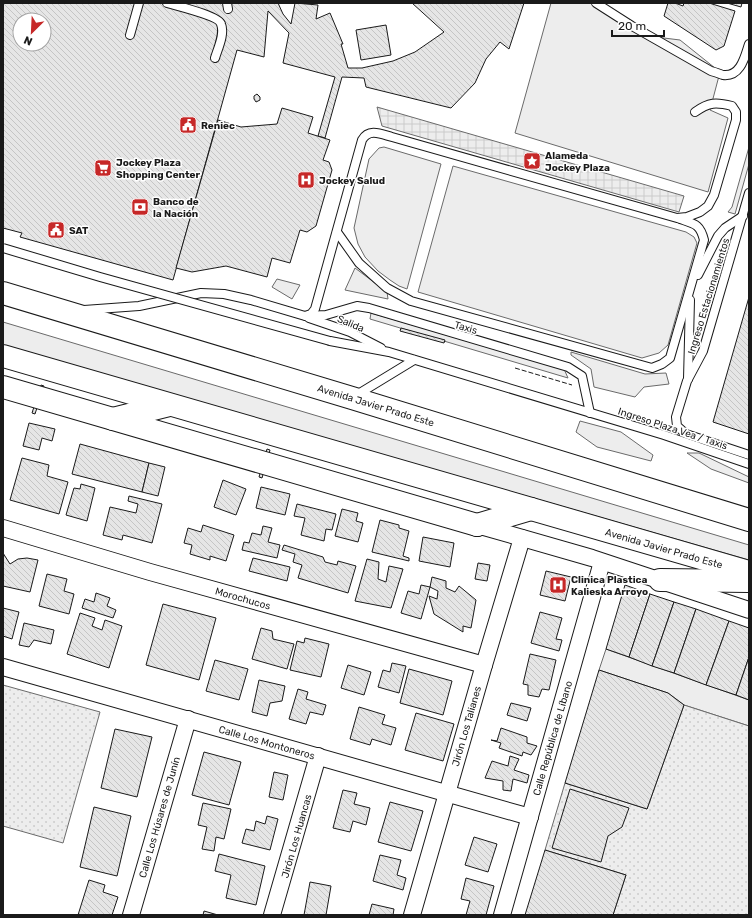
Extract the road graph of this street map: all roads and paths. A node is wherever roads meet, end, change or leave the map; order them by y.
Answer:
1 (139, 3) edge
2 (167, 3) edge
3 (596, 3) edge
4 (178, 5) edge
5 (130, 34) dead end
6 (749, 44) edge
7 (215, 58) dead end
8 (695, 112) dead end
9 (749, 193) edge
10 (743, 216) junction
11 (677, 218) junction
12 (338, 232) junction
13 (3, 248) edge
14 (691, 288) junction
15 (3, 293) edge
16 (65, 311) junction
17 (305, 316) junction
18 (388, 352) junction
19 (3, 356) edge
20 (414, 360) junction
21 (688, 381) junction
22 (3, 387) edge
23 (352, 398) junction
24 (169, 405) junction
25 (590, 412) junction
26 (113, 419) junction
27 (749, 455) edge
28 (749, 464) edge
29 (531, 509) junction
30 (749, 520) edge
31 (477, 526) junction
32 (3, 528) edge
33 (522, 538) junction
34 (602, 562) junction
35 (749, 572) edge
36 (660, 580) junction
37 (749, 581) edge
38 (749, 610) edge
39 (484, 665) junction
40 (3, 667) edge
41 (188, 719) junction
42 (318, 756) junction
43 (447, 794) junction
44 (530, 817) junction
45 (131, 915) edge
46 (272, 915) edge
47 (412, 915) edge
48 (502, 915) edge

1 - 5 lane
2 - 4 lane
3 - 6 lane
4 - 7 lane
8 - 11 lane
9 - 10 lane, Ingreso Estacionamientos
10 - 14 lane
10 - 21 lane, Ingreso Estacionamientos
11 - 12 lane
11 - 14 lane
12 - 14 lane
12 - 17 lane
13 - 18 lane, bridge
14 - 21 lane
15 - 16 main road, Avenida Javier Prado Este
16 - 17 lane, Salida
16 - 23 main road, Avenida Javier Prado Este
17 - 18 lane, Salida
17 - 25 lane, Taxis
18 - 20 lane, Ingreso Plaza Vea / Taxis
19 - 24 main road, Avenida Javier Prado Este
20 - 23 lane
20 - 25 lane, Ingreso Plaza Vea / Taxis
21 - 27 lane, Ingreso Estacionamientos
22 - 26 main road
23 - 30 main road, Avenida Javier Prado Este
24 - 26 main road
24 - 29 main road, Avenida Javier Prado Este
25 - 28 lane, Ingreso Plaza Vea / Taxis
26 - 31 main road
29 - 31 main road
29 - 35 main road, Avenida Javier Prado Este
31 - 33 street
32 - 39 street, Morochucos
33 - 34 street
33 - 39 street, Jirón Los Talianes
34 - 36 street
34 - 44 street, Calle República de Líbano
36 - 37 main road
36 - 38 street
39 - 43 street, Jirón Los Talianes
40 - 41 street, Calle Los Montoneros
41 - 42 street, Calle Los Montoneros
41 - 45 street, Calle Los Húsares de Junín
42 - 43 street, Calle Los Montoneros
42 - 46 street, Jirón Los Huancas
43 - 44 street, Calle Los Montoneros
43 - 47 street, Jirón Los Talianes
44 - 48 street, Calle República de Líbano

